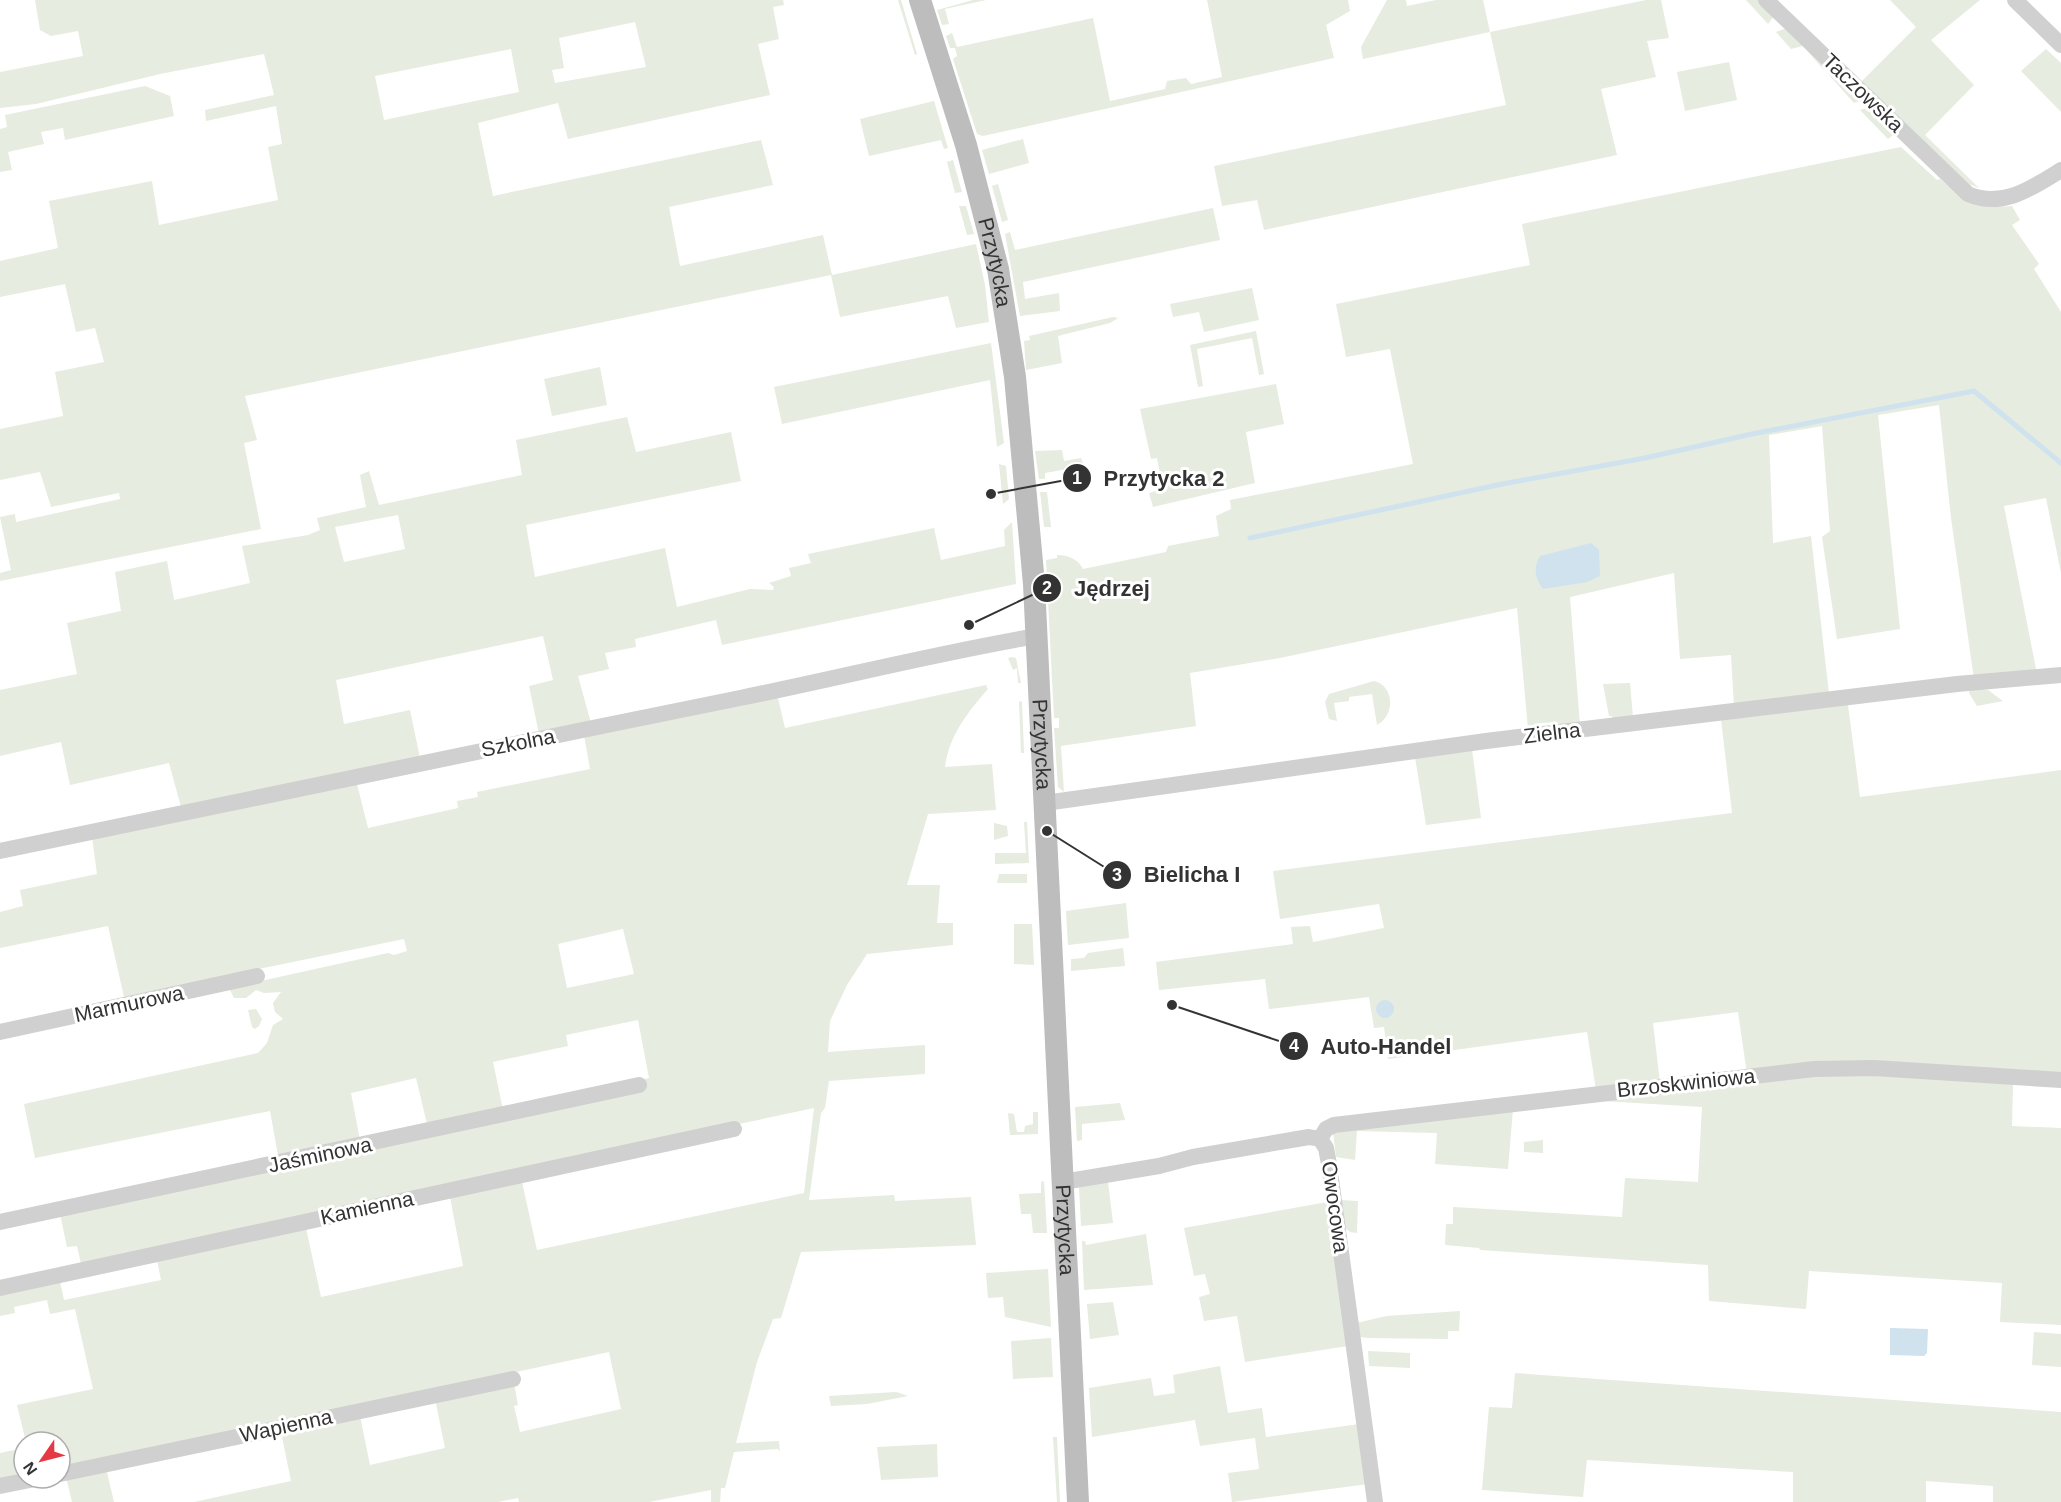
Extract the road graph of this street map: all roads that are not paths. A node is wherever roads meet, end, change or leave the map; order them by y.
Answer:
1 (920, 0) edge
2 (1766, 0) edge
3 (2015, 0) edge
4 (2061, 45) edge
5 (2061, 170) edge
6 (1037, 636) junction
7 (2061, 675) edge
8 (1045, 803) junction
9 (0, 851) edge
10 (257, 976) dead end
11 (0, 1032) edge
12 (2061, 1080) edge
13 (639, 1085) dead end
14 (734, 1129) dead end
15 (1320, 1139) junction
16 (1063, 1182) junction
17 (0, 1222) edge
18 (0, 1288) edge
19 (513, 1378) dead end
20 (72, 1471) edge
21 (1078, 1502) edge
22 (1375, 1502) edge

1 - 6 main road, Przytycka
2 - 5 street, Taczowska
3 - 4 street
6 - 8 main road, Przytycka
6 - 9 street, Szkolna
7 - 8 street, Zielna
8 - 16 main road, Przytycka
10 - 11 street, Marmurowa
12 - 15 street, Brzoskwiniowa
13 - 17 street, Jaśminowa
14 - 18 street, Kamienna
15 - 16 street, Owocowa
15 - 22 street, Owocowa
16 - 21 main road, Przytycka
19 - 20 street, Wapienna

